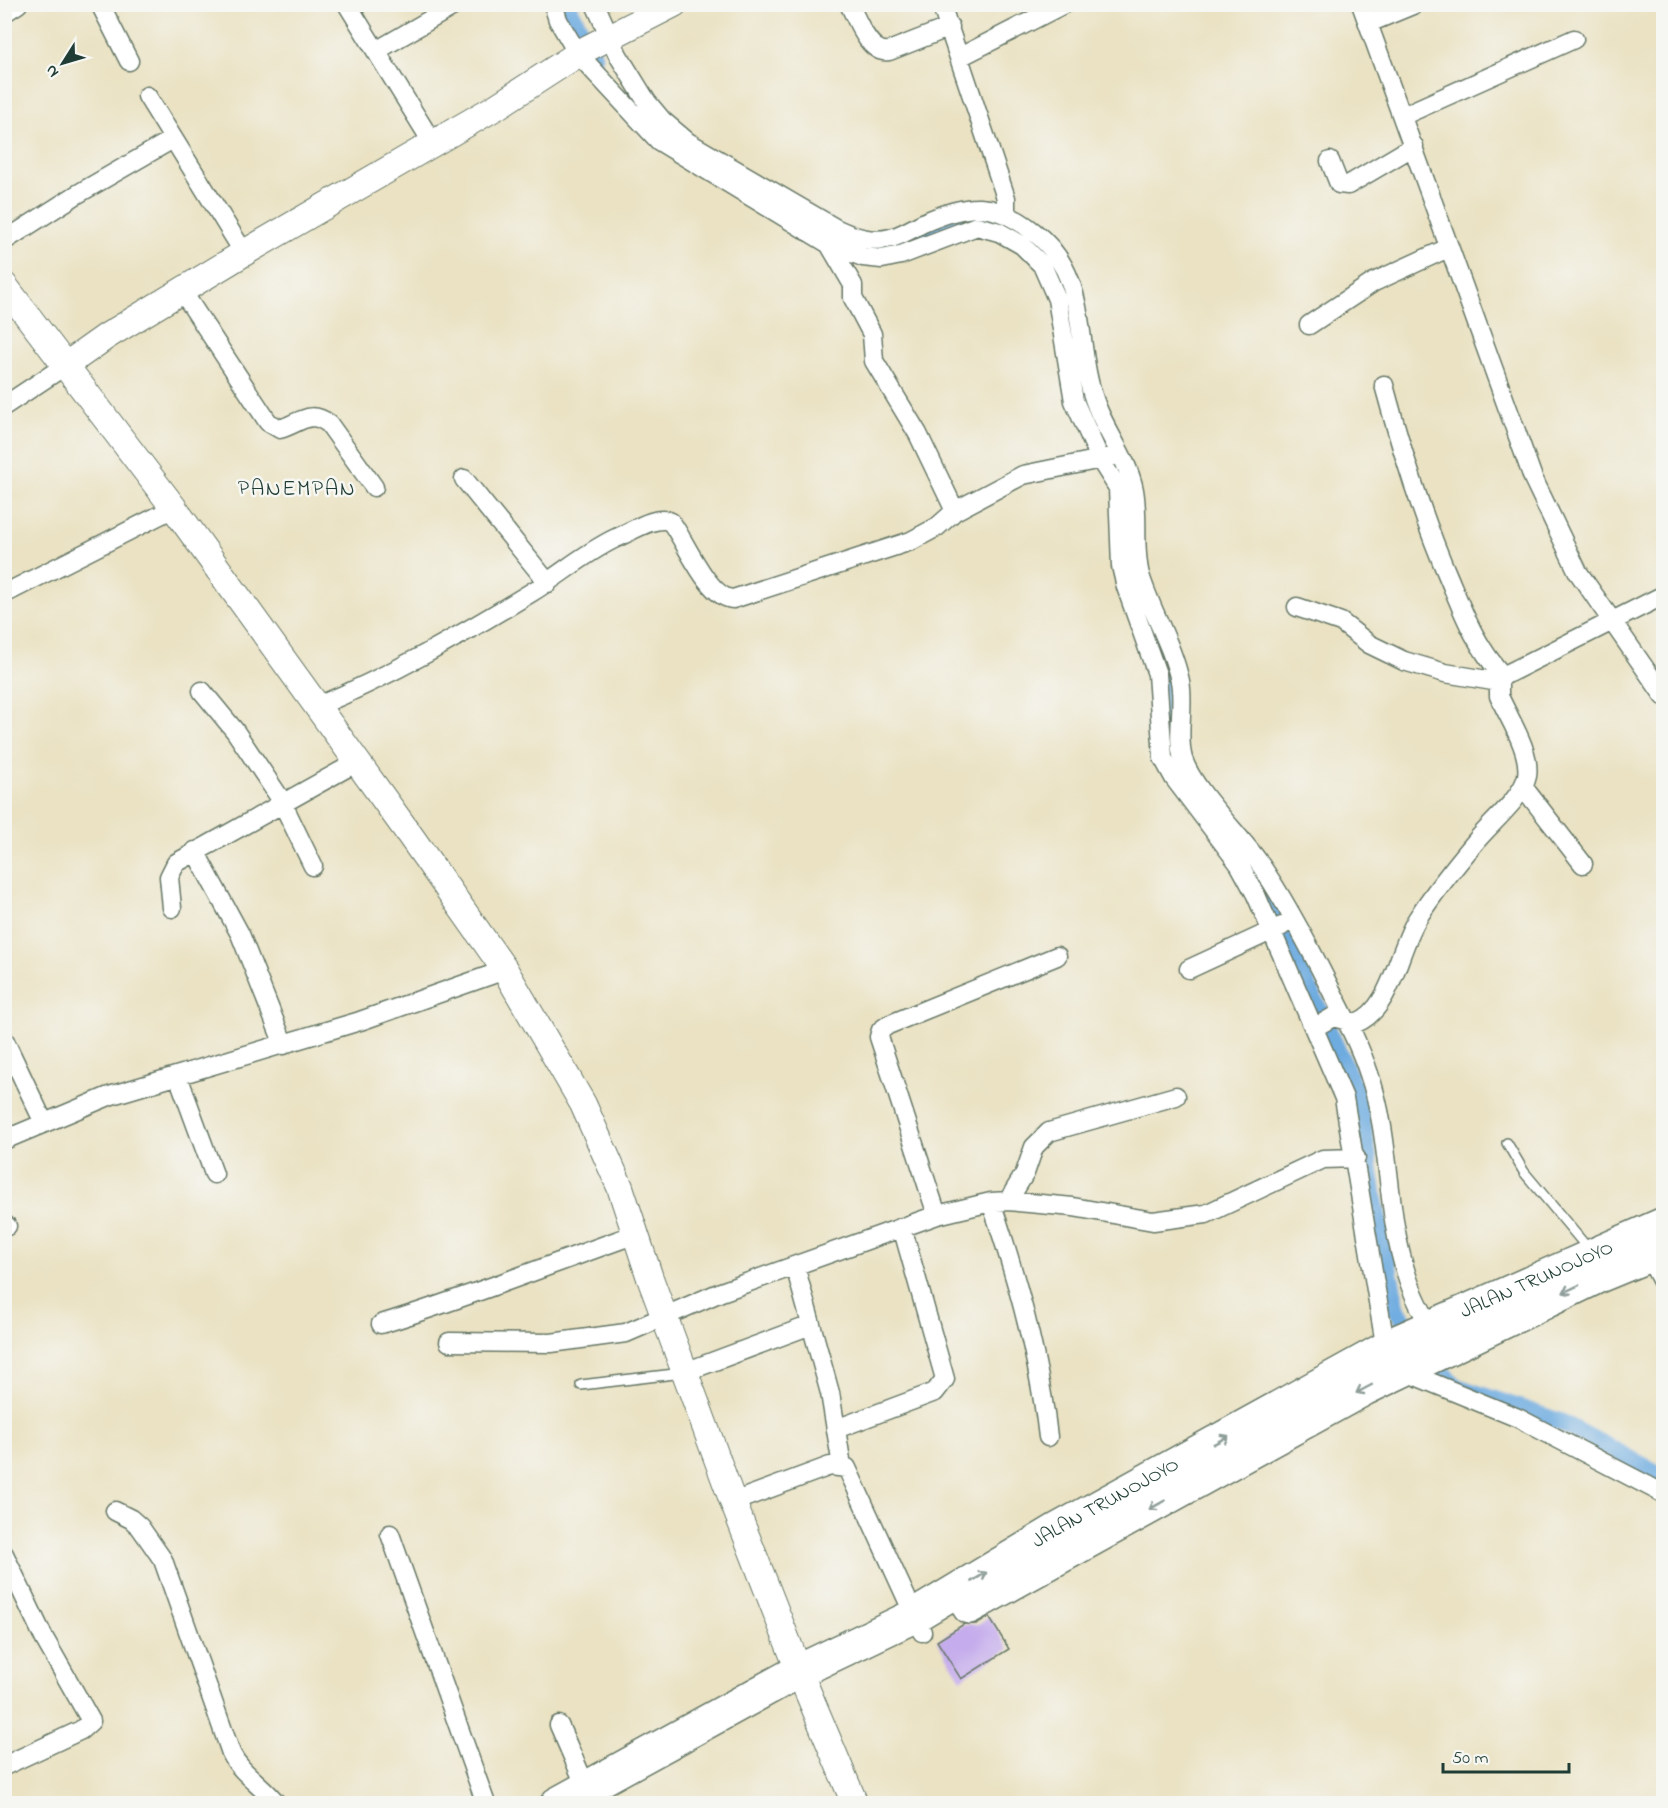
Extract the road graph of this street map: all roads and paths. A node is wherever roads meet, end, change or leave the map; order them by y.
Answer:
1 (18, 4) edge
2 (100, 4) edge
3 (347, 4) edge
4 (457, 4) edge
5 (553, 4) edge
6 (594, 4) edge
7 (674, 4) edge
8 (849, 4) edge
9 (941, 4) edge
10 (1064, 4) edge
11 (1361, 4) edge
12 (1415, 4) edge
13 (4, 13) edge
14 (1369, 23) junction
15 (950, 27) junction
16 (1574, 39) dead end
17 (593, 45) junction
18 (376, 51) junction
19 (960, 57) junction
20 (129, 61) dead end
21 (147, 96) dead end
22 (1402, 116) junction
23 (173, 139) junction
24 (432, 142) junction
25 (1414, 146) junction
26 (1330, 161) dead end
27 (748, 188) junction
28 (1010, 225) junction
29 (4, 241) edge
30 (829, 244) junction
31 (1448, 248) junction
32 (244, 253) junction
33 (4, 285) edge
34 (182, 291) junction
35 (1309, 325) dead end
36 (66, 365) junction
37 (1384, 385) dead end
38 (4, 406) edge
39 (1110, 456) junction
40 (464, 479) dead end
41 (374, 487) dead end
42 (174, 508) junction
43 (955, 511) junction
44 (548, 582) junction
45 (4, 594) edge
46 (1664, 595) edge
47 (1298, 607) dead end
48 (1613, 620) junction
49 (1501, 679) junction
50 (202, 691) dead end
51 (1664, 696) edge
52 (318, 705) junction
53 (357, 762) junction
54 (1529, 793) junction
55 (283, 806) junction
56 (195, 851) junction
57 (1583, 864) dead end
58 (313, 866) dead end
59 (172, 908) dead end
60 (1282, 925) junction
61 (1057, 956) dead end
62 (1188, 969) dead end
63 (505, 970) junction
64 (1329, 1023) junction
65 (4, 1039) edge
66 (284, 1045) junction
67 (178, 1076) junction
68 (1176, 1096) dead end
69 (45, 1124) junction
70 (4, 1140) edge
71 (1507, 1143) dead end
72 (1356, 1158) junction
73 (214, 1174) dead end
74 (1000, 1202) junction
75 (937, 1215) junction
76 (902, 1227) junction
77 (636, 1234) junction
78 (1652, 1241) edge
79 (1597, 1265) junction
80 (795, 1266) junction
81 (1664, 1295) edge
82 (664, 1316) junction
83 (381, 1324) dead end
84 (812, 1325) junction
85 (449, 1342) dead end
86 (1417, 1348) junction
87 (686, 1372) junction
88 (581, 1385) dead end
89 (836, 1429) junction
90 (1048, 1437) dead end
91 (842, 1466) junction
92 (1664, 1494) edge
93 (733, 1502) junction
94 (116, 1511) dead end
95 (390, 1534) dead end
96 (4, 1554) edge
97 (918, 1624) junction
98 (803, 1681) junction
99 (559, 1725) dead end
100 (4, 1766) edge
101 (851, 1794) edge
102 (594, 1795) edge
103 (276, 1803) edge
104 (486, 1803) edge
105 (557, 1803) edge

1 - 13 street
2 - 20 street
3 - 18 street
4 - 18 street
5 - 17 street
6 - 17 street
7 - 17 main road
8 - 15 street
9 - 15 street
10 - 19 street
11 - 14 street
12 - 14 street
14 - 22 street
15 - 19 street
16 - 22 street
17 - 24 main road
17 - 27 street
17 - 27 street
18 - 24 street
19 - 28 street
21 - 23 street
22 - 25 street
23 - 29 street
23 - 32 street
24 - 32 main road
25 - 26 street
25 - 31 street
27 - 28 street
27 - 30 street
28 - 30 street
28 - 39 street
30 - 43 street
31 - 35 street
31 - 48 street
32 - 34 main road
33 - 36 main road
34 - 36 main road
34 - 41 street
36 - 38 street
36 - 42 main road
37 - 49 street
39 - 43 street
39 - 60 street
40 - 44 street
42 - 45 street
42 - 52 main road
43 - 44 street
44 - 52 street
46 - 48 street
47 - 49 street
48 - 49 street
48 - 51 street
49 - 54 street
50 - 55 street
52 - 53 main road
53 - 55 street
53 - 63 main road
54 - 57 street
54 - 64 street
55 - 56 street
55 - 58 street
56 - 59 street
56 - 66 street
60 - 62 street
60 - 64 street
60 - 64 street
61 - 75 street
63 - 66 street
63 - 77 main road
64 - 72 street
64 - 86 street
65 - 69 street
66 - 67 street
67 - 69 street
67 - 73 street
68 - 74 street
69 - 70 street
71 - 79 lane
72 - 74 street
72 - 86 street
74 - 75 street
74 - 90 street
75 - 76 street
76 - 80 street
76 - 89 street
77 - 82 main road
77 - 83 street
78 - 79 highway, JALAN TRUNOJOYO
78 - 81 lane
79 - 86 highway, JALAN TRUNOJOYO
80 - 82 street
80 - 84 street
82 - 85 street
82 - 87 main road
84 - 87 street
84 - 89 street
86 - 92 street
86 - 97 highway, JALAN TRUNOJOYO
87 - 88 lane
87 - 93 main road
89 - 91 street
91 - 93 street
91 - 97 street
93 - 98 main road
94 - 103 street
95 - 104 street
96 - 100 street
97 - 98 highway, JALAN TRUNOJOYO
98 - 101 main road
98 - 102 highway, JALAN TRUNOJOYO
99 - 102 street
102 - 105 highway, JALAN TRUNOJOYO

